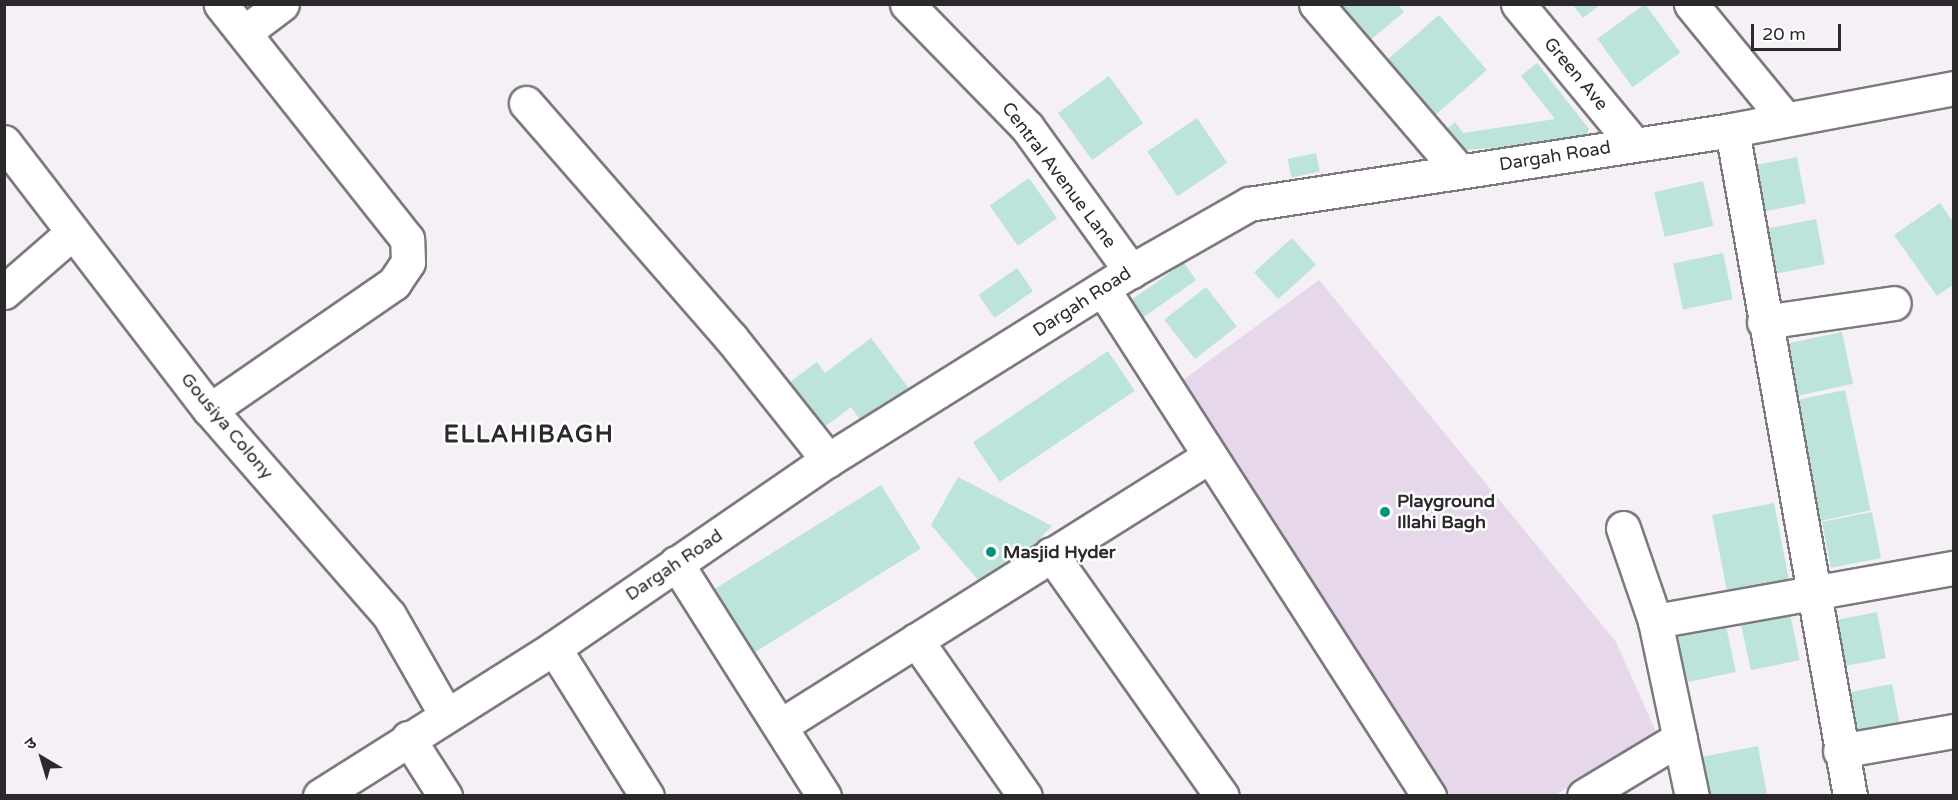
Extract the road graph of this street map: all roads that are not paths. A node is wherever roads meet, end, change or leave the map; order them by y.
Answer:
1 (221, 4) edge
2 (282, 4) edge
3 (908, 4) edge
4 (1316, 4) edge
5 (1518, 4) edge
6 (1691, 4) edge
7 (245, 32) junction
8 (1953, 88) edge
9 (526, 103) dead end
10 (1785, 119) junction
11 (1732, 130) junction
12 (4, 142) edge
13 (1633, 143) junction
14 (1459, 171) junction
15 (74, 232) junction
16 (1131, 271) junction
17 (1104, 291) junction
18 (4, 292) edge
19 (1894, 303) dead end
20 (1764, 322) junction
21 (210, 410) junction
22 (1208, 457) junction
23 (828, 460) junction
24 (1623, 528) dead end
25 (1051, 554) junction
26 (676, 563) junction
27 (1953, 568) edge
28 (1813, 593) junction
29 (1655, 621) junction
30 (916, 640) junction
31 (554, 648) junction
32 (445, 713) junction
33 (780, 726) junction
34 (1953, 731) edge
35 (408, 738) junction
36 (1680, 738) junction
37 (1840, 751) junction
38 (321, 795) edge
39 (446, 795) edge
40 (646, 795) edge
41 (824, 795) edge
42 (1025, 795) edge
43 (1222, 795) edge
44 (1429, 795) edge
45 (1584, 795) edge
46 (1692, 795) edge
47 (1850, 795) edge

1 - 7 street
2 - 7 street
3 - 16 street, Central Avenue Lane
4 - 14 street
5 - 13 street, Green Ave
6 - 10 street
7 - 21 street
8 - 10 street, Dargah Road
9 - 23 street
10 - 11 street, Dargah Road
11 - 13 street, Dargah Road
11 - 20 street
12 - 15 street, Gousiya Colony
13 - 14 street, Dargah Road
14 - 16 street, Dargah Road
15 - 18 street
15 - 21 street, Gousiya Colony
16 - 17 street, Dargah Road
17 - 22 street
17 - 23 street, Dargah Road
19 - 20 street
20 - 28 street
21 - 32 street, Gousiya Colony
22 - 25 street
22 - 44 street
23 - 26 street, Dargah Road
24 - 29 street
25 - 30 street
25 - 43 street
26 - 31 street, Dargah Road
26 - 33 street
27 - 28 street
28 - 29 street
28 - 37 street
29 - 36 street
30 - 33 street
30 - 42 street
31 - 32 street, Dargah Road
31 - 40 street
32 - 35 street, Dargah Road
33 - 41 street
34 - 37 street
35 - 38 street, Dargah Road
35 - 39 street
36 - 45 street
36 - 46 street
37 - 47 street

